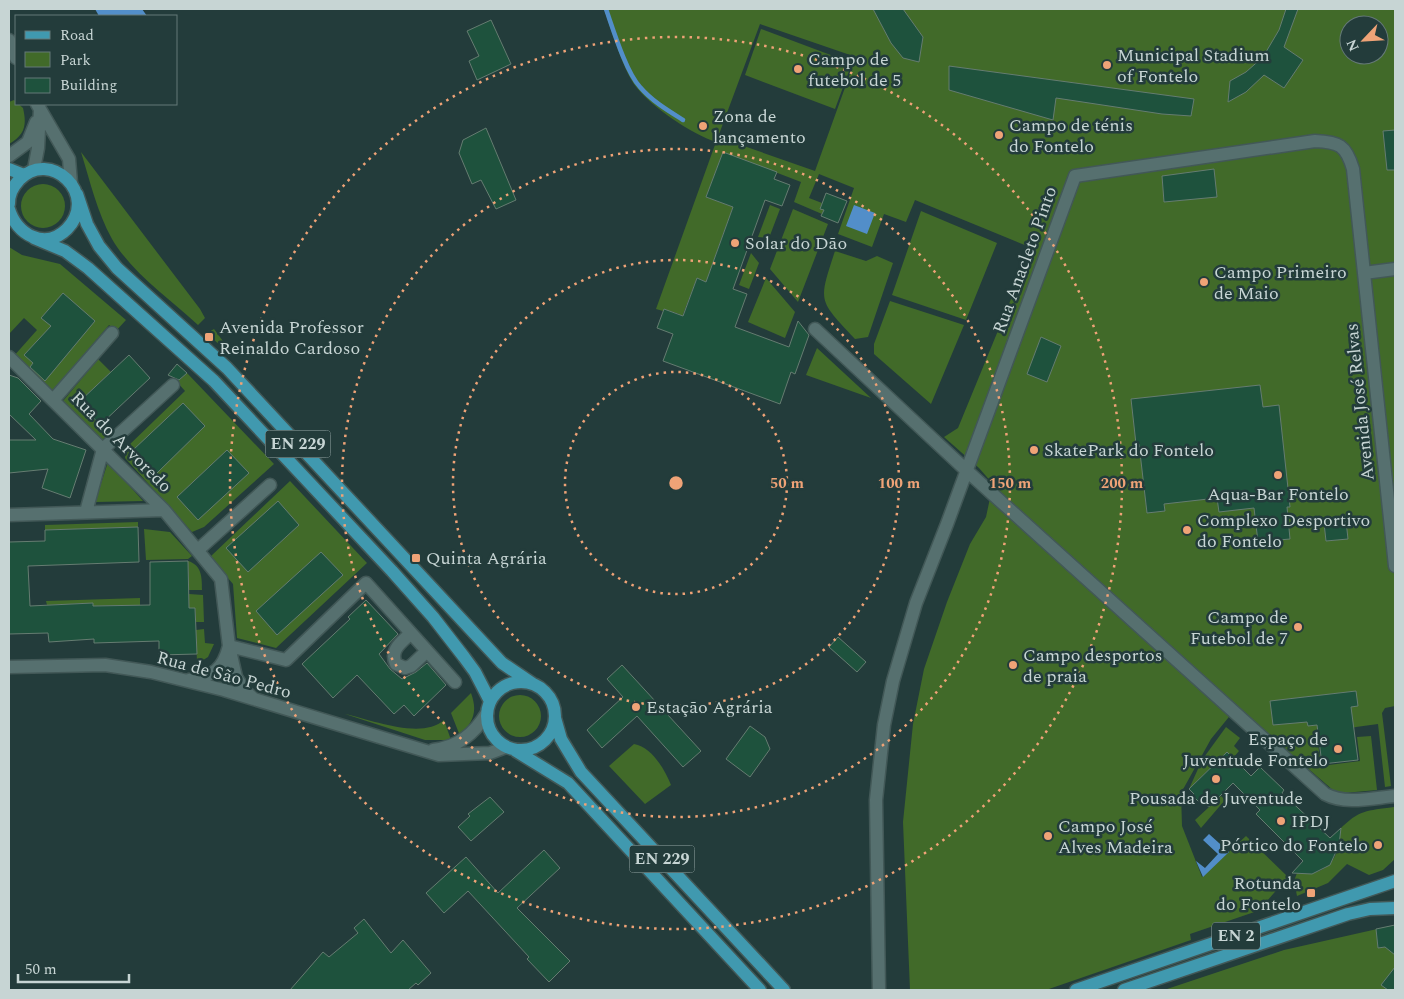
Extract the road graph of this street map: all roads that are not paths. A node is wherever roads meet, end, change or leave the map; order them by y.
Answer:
1 (9, 40) edge
2 (15, 55) edge
3 (38, 107) edge
4 (1315, 141) joint
5 (9, 156) edge
6 (9, 169) edge
7 (29, 172) junction
8 (74, 189) junction
9 (9, 204) edge
10 (10, 215) edge
11 (34, 238) junction
12 (1395, 269) edge
13 (1364, 273) junction
14 (815, 329) dead end
15 (112, 333) dead end
16 (9, 357) edge
17 (173, 385) dead end
18 (54, 399) junction
19 (103, 449) junction
20 (967, 471) junction
21 (270, 485) dead end
22 (164, 510) junction
23 (86, 512) junction
24 (9, 515) edge
25 (198, 550) junction
26 (1395, 566) edge
27 (411, 633) junction
28 (229, 646) junction
29 (427, 651) junction
30 (9, 667) edge
31 (187, 680) junction
32 (455, 682) dead end
33 (533, 684) junction
34 (256, 700) junction
35 (488, 707) junction
36 (555, 718) junction
37 (511, 749) junction
38 (426, 752) junction
39 (1395, 796) edge
40 (1394, 881) edge
41 (1395, 908) edge
42 (879, 989) edge
43 (760, 990) edge
44 (784, 990) edge
45 (1076, 990) edge
46 (1124, 990) edge

1 - 2 street
3 - 5 street
3 - 7 street
3 - 8 street
4 - 13 street, Avenida José Relvas
4 - 20 street, Rua Anacleto Pinto
6 - 7 main road
7 - 8 main road
7 - 9 main road
8 - 11 main road
8 - 33 main road, EN 229
10 - 11 main road, EN 229
11 - 35 main road, EN 229
12 - 13 street
13 - 26 street, Avenida José Relvas
14 - 20 street
15 - 18 street
16 - 18 street, Rua do Arvoredo
17 - 19 street
18 - 19 street, Rua do Arvoredo
19 - 22 street, Rua do Arvoredo
19 - 23 street
20 - 39 street
20 - 42 street
21 - 25 street
22 - 23 street
22 - 25 street, Rua do Arvoredo
23 - 24 street
25 - 28 street, Rua do Arvoredo
27 - 28 street
27 - 29 street
27 - 29 street
28 - 31 street
28 - 34 street, Rua do Arvoredo
29 - 32 street
30 - 31 street, Rua de São Pedro
31 - 34 street, Rua de São Pedro
33 - 35 main road
33 - 36 main road, EN 229
34 - 38 street, Rua de São Pedro
35 - 37 main road, EN 229
35 - 38 street
36 - 37 main road
36 - 44 main road, EN 229
37 - 38 street, Rua de São Pedro
37 - 43 main road, EN 229
40 - 45 main road, EN 2
41 - 46 main road, EN 2

